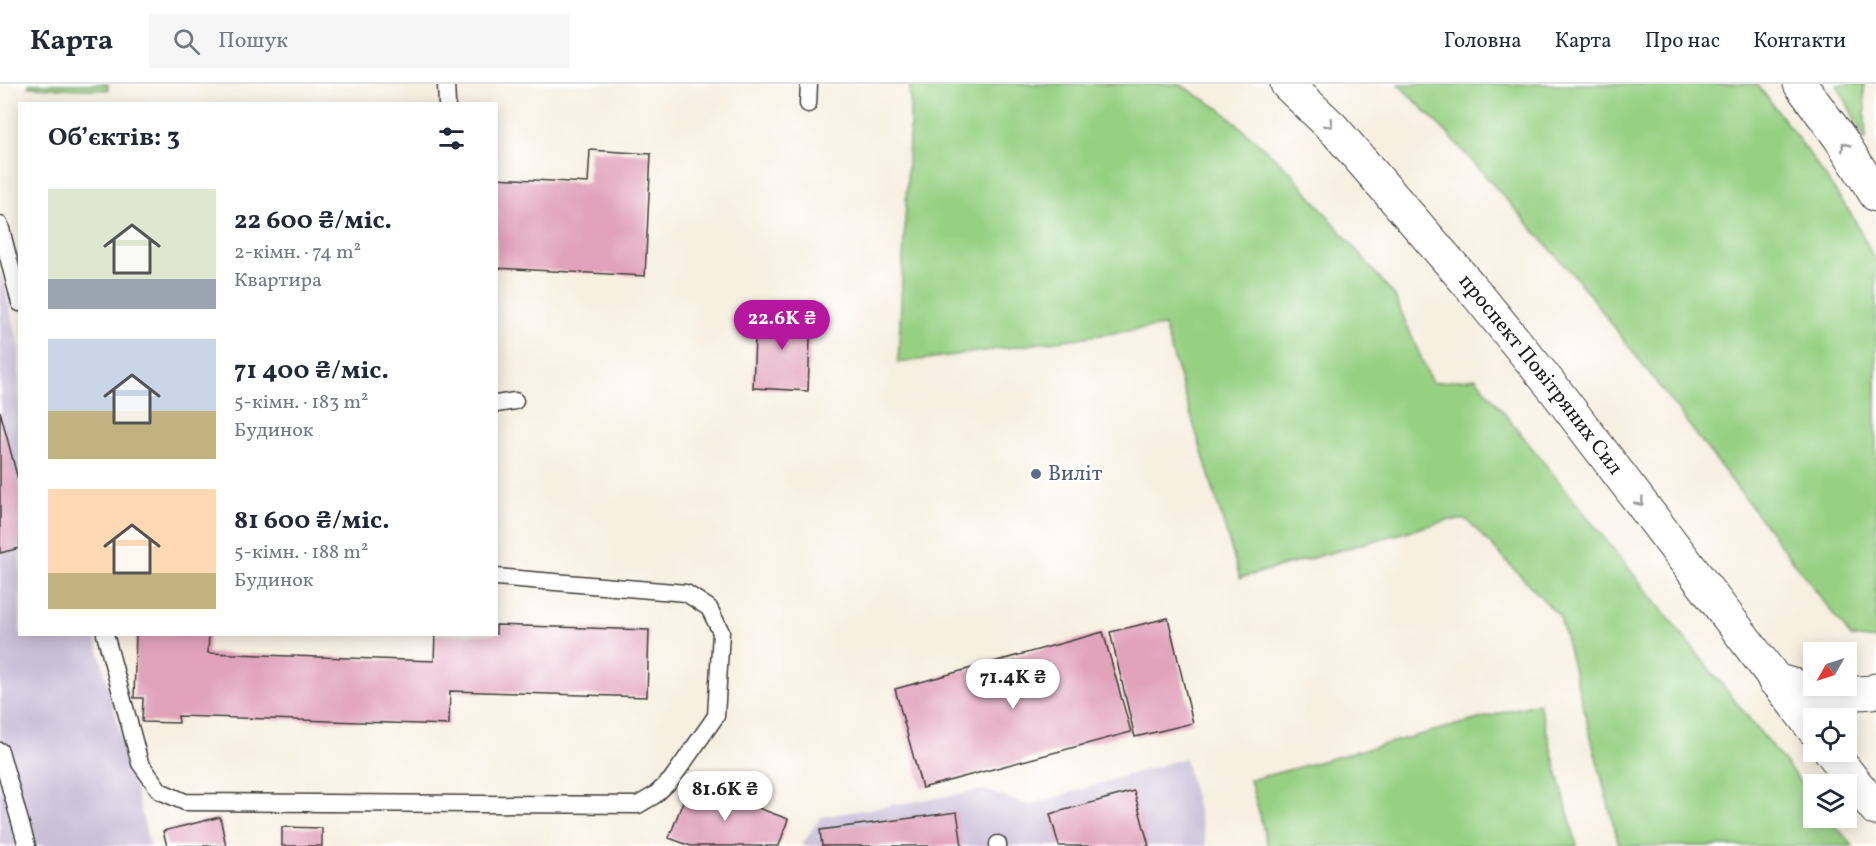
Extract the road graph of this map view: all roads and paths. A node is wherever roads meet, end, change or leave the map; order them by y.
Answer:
1 (446, 84) edge
2 (809, 84) edge
3 (1287, 84) edge
4 (1800, 84) edge
5 (447, 102) edge
6 (808, 104) dead end
7 (1876, 195) edge
8 (0, 225) edge
9 (18, 295) edge
10 (515, 401) dead end
11 (498, 404) edge
12 (498, 578) edge
13 (106, 636) edge
14 (1774, 680) junction
15 (1876, 690) edge
16 (1803, 716) edge
17 (0, 751) edge
18 (1839, 762) edge
19 (1876, 809) edge
20 (27, 846) edge

1 - 5 lane
2 - 6 lane
3 -> 14 main road, проспект Повітряних Сил
7 -> 4 main road
8 - 9 lane
10 - 11 lane
12 - 13 lane
14 - 15 main road
14 - 16 main road, проспект Повітряних Сил
17 - 20 lane
18 - 19 main road

